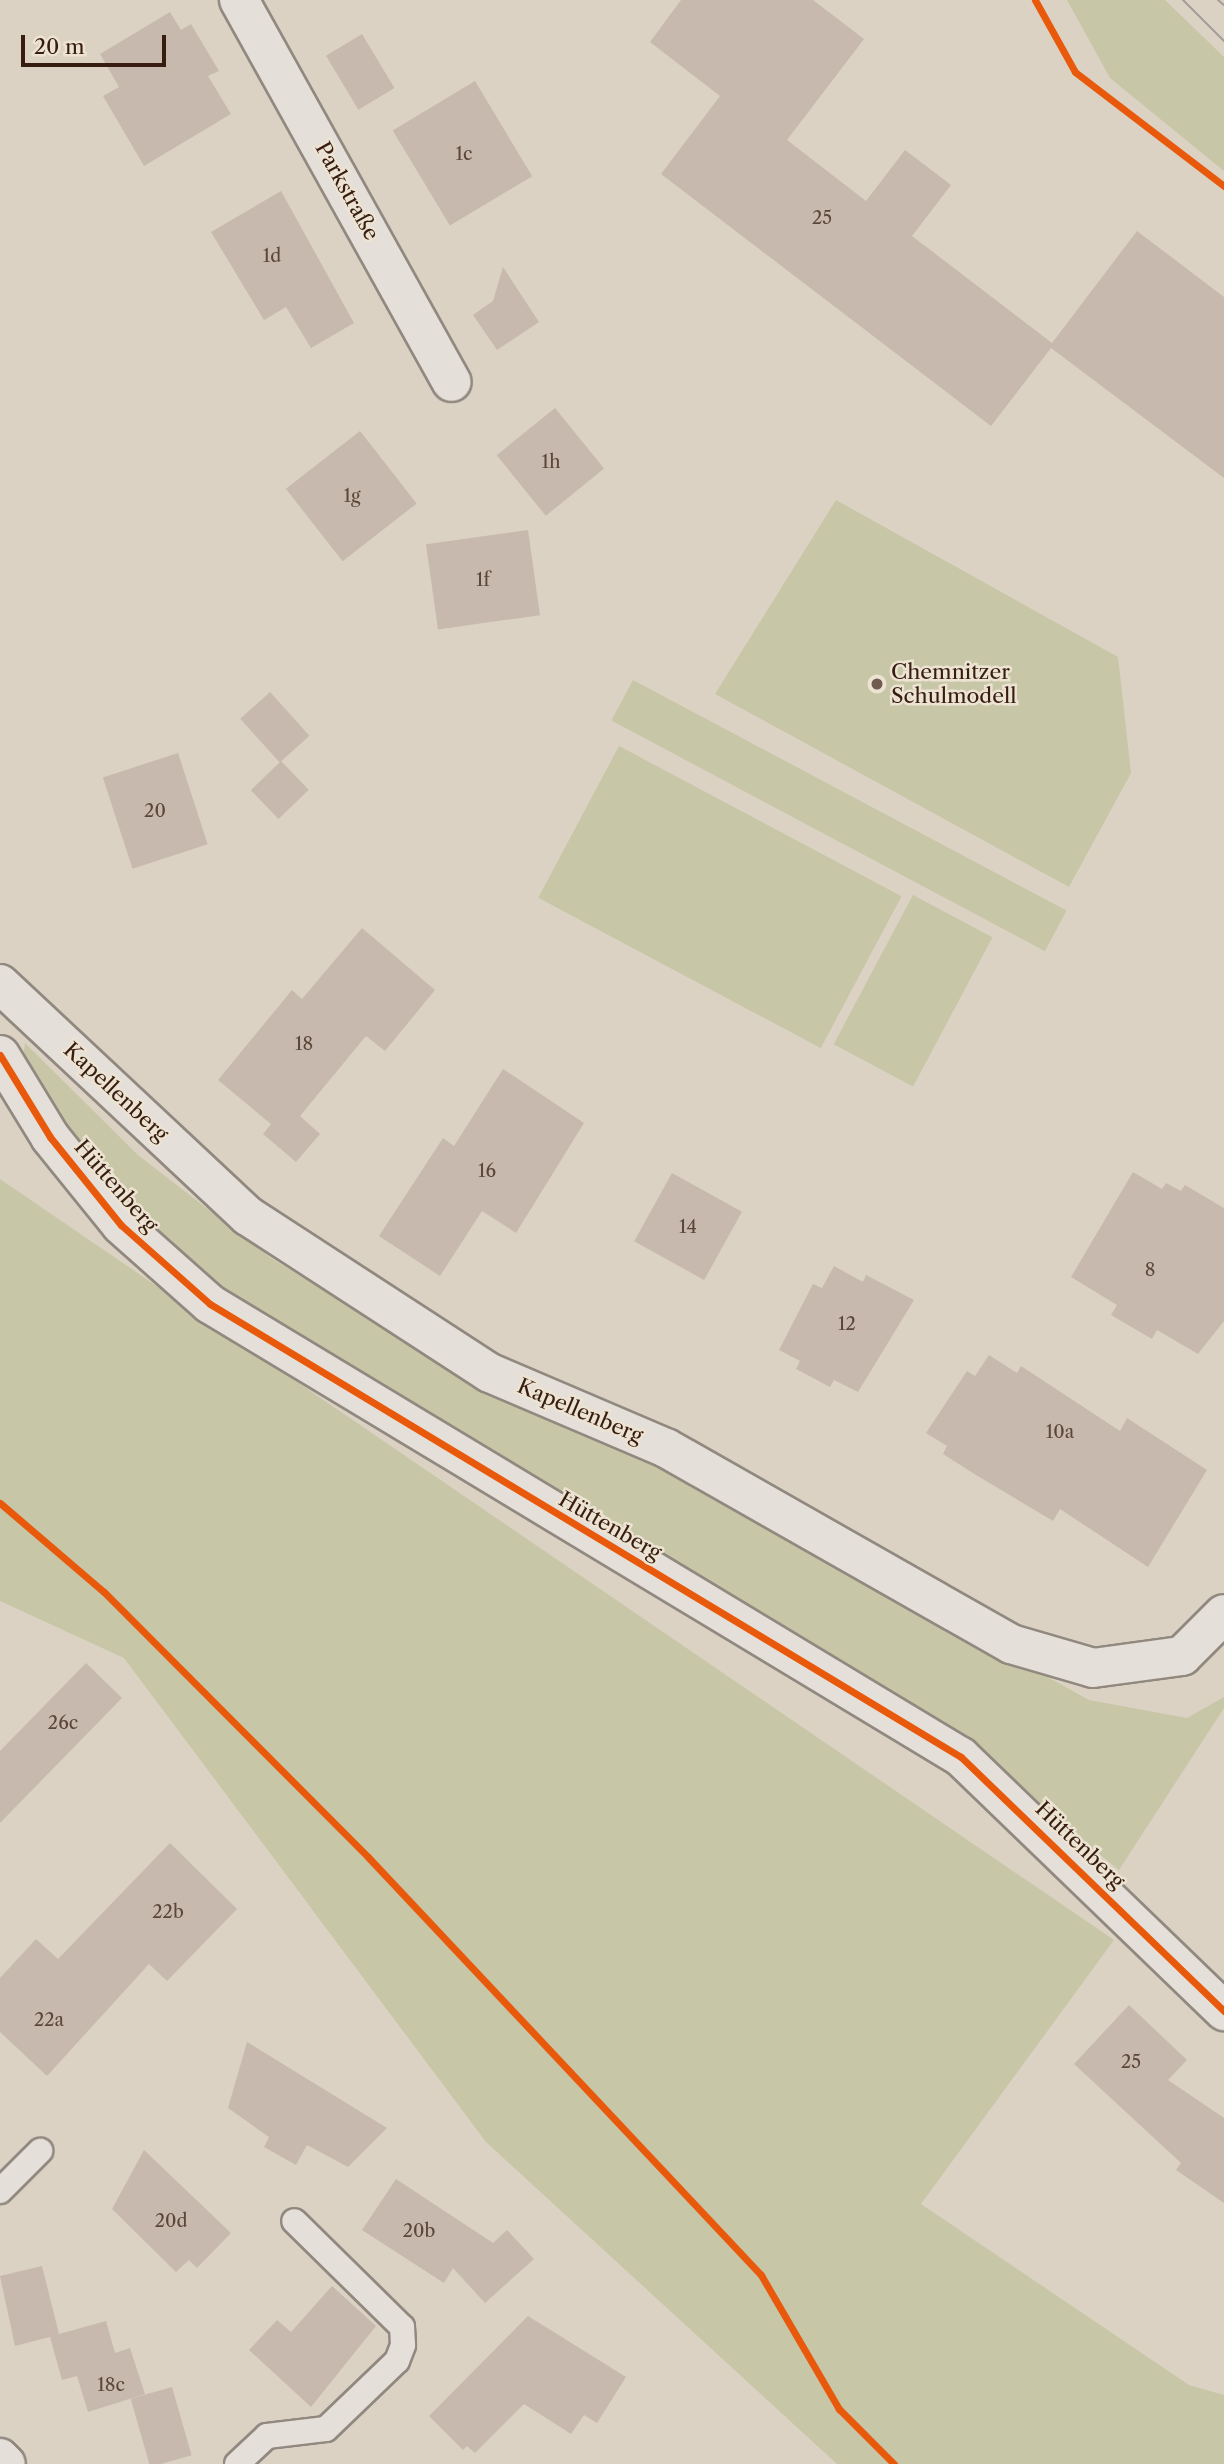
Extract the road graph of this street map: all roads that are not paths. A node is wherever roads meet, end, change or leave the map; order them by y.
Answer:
1 (239, 0) edge
2 (452, 382) dead end
3 (0, 984) edge
4 (0, 1055) edge
5 (1224, 1614) edge
6 (1224, 2011) edge
7 (40, 2151) dead end
8 (0, 2191) edge
9 (294, 2221) dead end
10 (0, 2459) edge
11 (6, 2464) edge
12 (237, 2464) edge

1 - 2 street, Parkstraße
3 - 5 street, Kapellenberg
4 - 6 street, Hüttenberg
7 - 8 lane
9 - 12 lane
10 - 11 street

